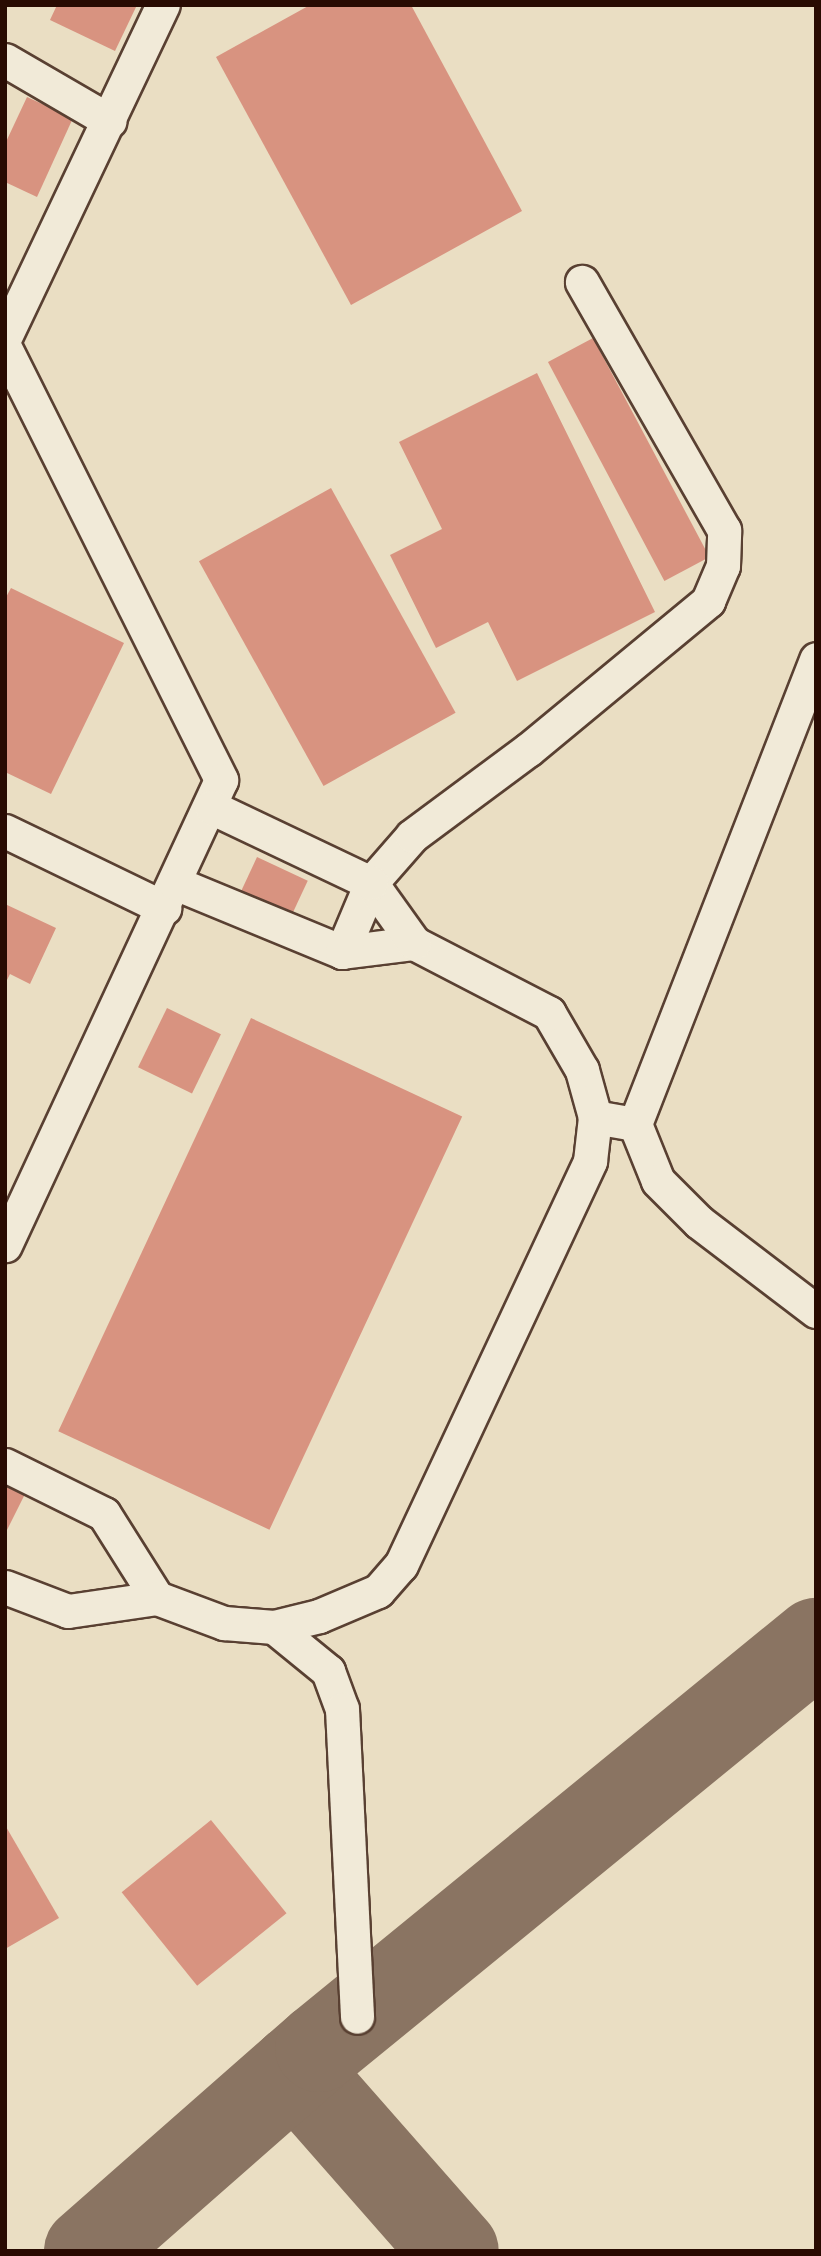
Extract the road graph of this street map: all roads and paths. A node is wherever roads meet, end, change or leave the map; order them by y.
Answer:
1 (163, 5) edge
2 (5, 60) edge
3 (110, 121) junction
4 (582, 282) dead end
5 (7, 355) edge
6 (816, 659) edge
7 (211, 807) junction
8 (5, 831) edge
9 (371, 883) junction
10 (169, 896) junction
11 (414, 943) junction
12 (342, 952) junction
13 (595, 1117) junction
14 (635, 1124) junction
15 (5, 1245) edge
16 (816, 1311) edge
17 (5, 1465) edge
18 (5, 1587) edge
19 (157, 1598) junction
20 (274, 1627) junction
21 (357, 2017) dead end

1 - 3 lane
2 - 3 lane
3 - 5 lane
4 - 9 lane
5 - 7 lane
6 - 14 lane
7 - 9 lane
7 - 10 lane
8 - 10 lane
9 - 11 lane
9 - 12 lane
10 - 12 lane
10 - 15 lane
11 - 12 lane
11 - 13 lane
13 - 14 lane
13 - 20 lane
14 - 16 lane
17 - 19 lane
18 - 19 lane
19 - 20 lane
20 - 21 lane

